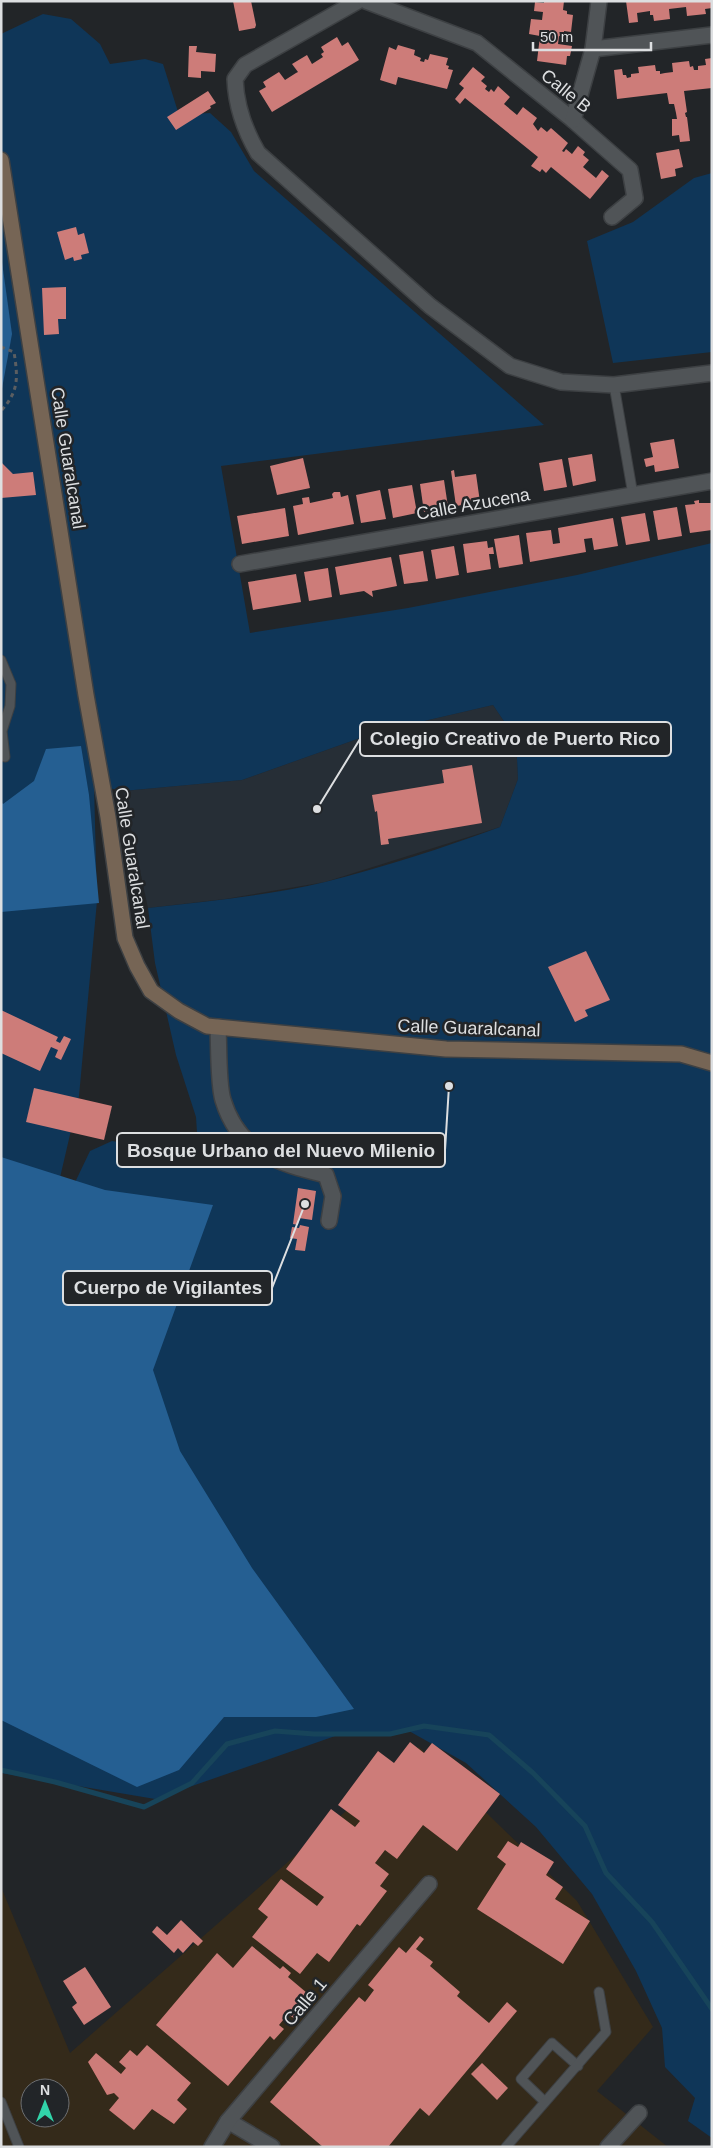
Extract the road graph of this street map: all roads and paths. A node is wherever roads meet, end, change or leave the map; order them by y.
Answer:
1 (358, 1) edge
2 (366, 1) edge
3 (598, 1) edge
4 (712, 35) edge
5 (593, 49) junction
6 (573, 120) junction
7 (1, 160) edge
8 (612, 217) dead end
9 (1, 347) edge
10 (712, 373) edge
11 (614, 385) junction
12 (1, 411) edge
13 (712, 481) edge
14 (633, 494) junction
15 (240, 564) dead end
16 (1, 660) edge
17 (5, 757) dead end
18 (218, 1027) junction
19 (712, 1063) edge
20 (329, 1221) dead end
21 (429, 1884) dead end
22 (599, 1992) dead end
23 (578, 2066) junction
24 (1, 2102) edge
25 (545, 2102) junction
26 (639, 2113) dead end
27 (228, 2121) junction
28 (19, 2147) edge
29 (212, 2147) edge
30 (272, 2147) edge
31 (506, 2147) edge
32 (608, 2147) edge

1 - 11 street
2 - 6 street, Calle B
3 - 5 street
4 - 5 street
5 - 6 street
6 - 8 street, Calle B
7 - 18 street, Calle Guaralcanal
9 - 12 path
10 - 11 street
11 - 14 lane
13 - 14 street, Calle Azucena
14 - 15 street, Calle Azucena
16 - 17 lane
18 - 19 street, Calle Guaralcanal
18 - 20 street
21 - 27 street, Calle 1
22 - 23 lane
23 - 25 lane
23 - 25 lane
24 - 28 lane
25 - 31 lane
26 - 32 street
27 - 29 street, Calle 1
27 - 30 street

